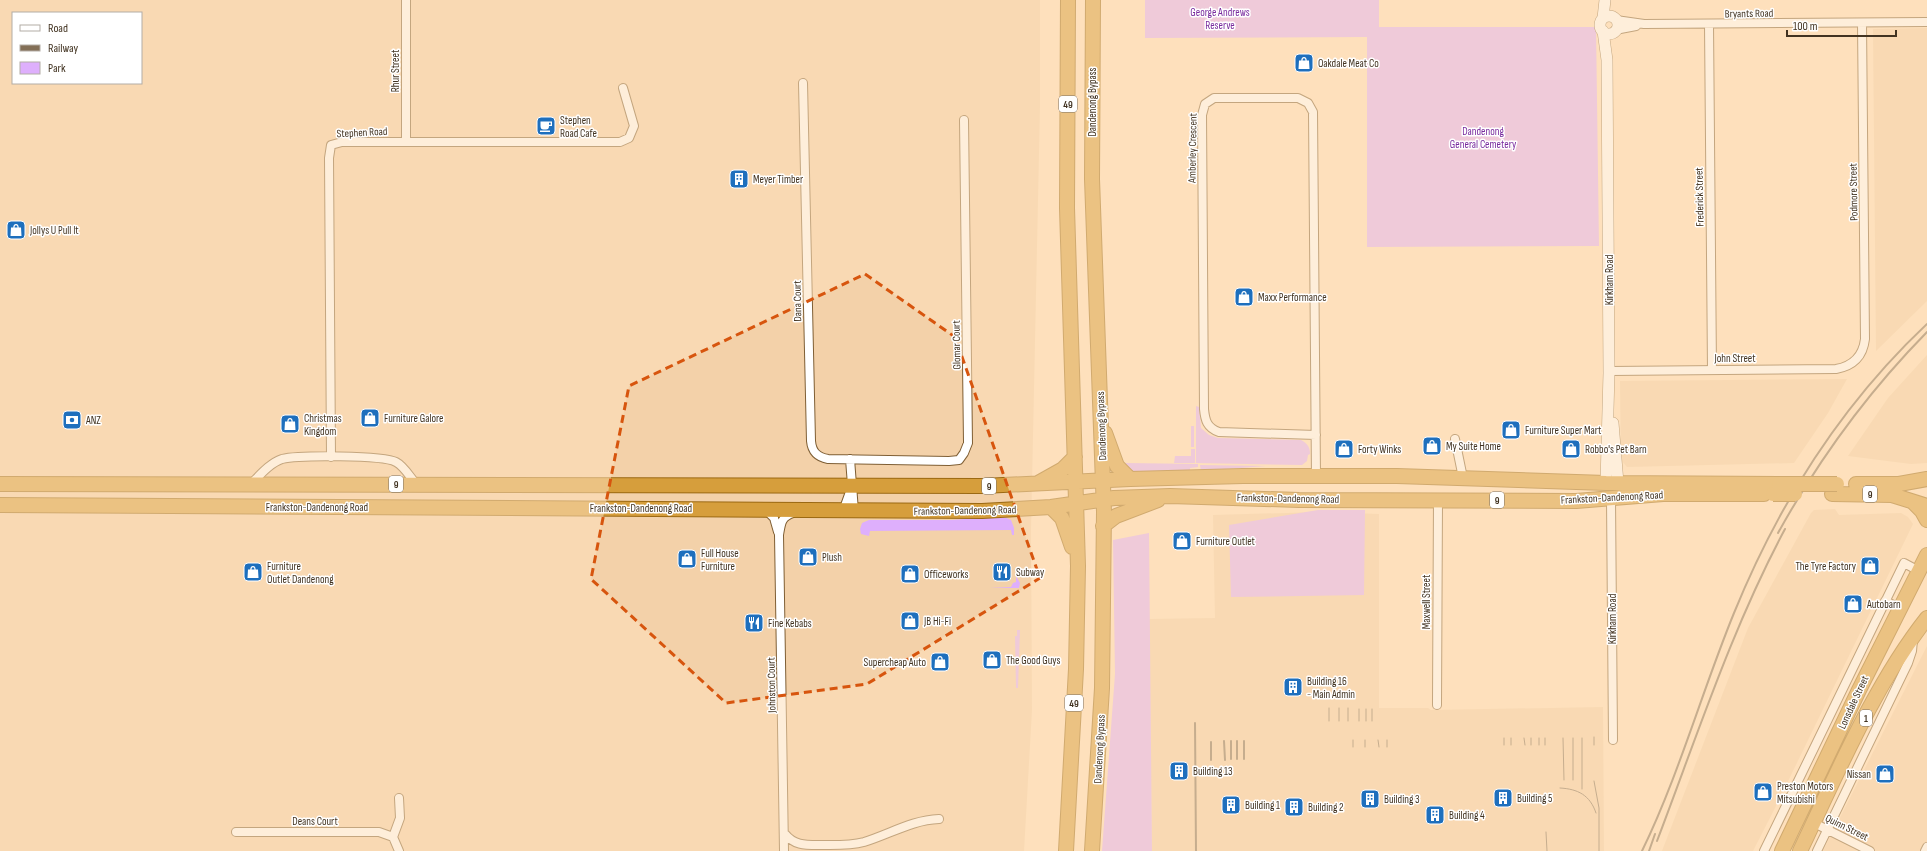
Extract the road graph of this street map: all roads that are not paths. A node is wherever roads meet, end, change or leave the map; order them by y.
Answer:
1 (406, 0) edge
2 (1068, 0) edge
3 (1093, 0) edge
4 (1605, 0) edge
5 (1608, 0) edge
6 (1927, 22) edge
7 (1862, 23) junction
8 (1709, 24) junction
9 (1610, 25) junction
10 (803, 83) dead end
11 (624, 88) dead end
12 (964, 120) dead end
13 (406, 141) junction
14 (1858, 358) joint
15 (1712, 370) junction
16 (1609, 372) junction
17 (1101, 423) junction
18 (1316, 435) junction
19 (1455, 439) dead end
20 (331, 457) junction
21 (1075, 458) junction
22 (850, 459) junction
23 (1316, 477) junction
24 (1438, 478) junction
25 (1463, 478) junction
26 (1130, 479) junction
27 (1927, 479) edge
28 (1103, 480) junction
29 (1076, 481) junction
30 (1612, 483) junction
31 (0, 484) edge
32 (31, 484) junction
33 (251, 484) junction
34 (416, 484) junction
35 (1036, 484) junction
36 (1899, 484) junction
37 (585, 485) junction
38 (851, 486) junction
39 (1776, 489) junction
40 (1834, 489) junction
41 (1927, 489) edge
42 (1170, 496) junction
43 (1610, 499) junction
44 (1908, 499) junction
45 (1104, 500) junction
46 (1316, 500) junction
47 (1438, 500) junction
48 (1076, 504) junction
49 (0, 505) edge
50 (32, 505) junction
51 (1927, 506) edge
52 (251, 507) junction
53 (416, 507) junction
54 (1051, 507) junction
55 (584, 508) junction
56 (765, 509) junction
57 (803, 510) junction
58 (849, 511) junction
59 (1927, 520) edge
60 (1103, 526) junction
61 (779, 535) junction
62 (1927, 555) edge
63 (1078, 566) junction
64 (1919, 571) junction
65 (1884, 601) junction
66 (1900, 608) junction
67 (1927, 618) edge
68 (1913, 637) junction
69 (1437, 705) dead end
70 (1613, 740) dead end
71 (399, 798) dead end
72 (1785, 809) junction
73 (1800, 817) junction
74 (939, 819) dead end
75 (1814, 823) junction
76 (1828, 830) junction
77 (236, 832) dead end
78 (784, 834) junction
79 (393, 837) junction
80 (1927, 847) edge
81 (399, 851) edge
82 (784, 851) edge
83 (1066, 851) edge
84 (1092, 851) edge
85 (1764, 851) edge
86 (1782, 851) edge
87 (1800, 851) edge
88 (1817, 851) edge
89 (1870, 851) edge
90 (1925, 851) edge

1 - 13 street, Rhur Street
2 - 21 highway, 49
3 - 17 highway, Dandenong Bypass / 49
4 - 9 street, Kirkham Road
5 - 9 street, Kirkham Road
6 - 7 street, Bryants Road
7 - 8 street, Bryants Road
7 - 14 street, Podmore Street
8 - 9 street, Bryants Road
8 - 15 street, Frederick Street
9 - 16 street, Kirkham Road
10 - 22 street, Dana Court
11 - 13 street, Stephen Road
12 - 22 street, Glomar Court
13 - 20 street, Stephen Road
14 - 15 street, John Street
15 - 16 street, John Street
16 - 30 street, Kirkham Road
17 - 26 highway
17 - 28 highway, Dandenong Bypass / 49
18 - 18 street, Amberley Crescent
18 - 23 street, Amberley Crescent
19 - 25 street
20 - 33 street
20 - 34 street
21 - 29 highway, 49
21 - 35 highway
22 - 38 street
23 - 24 highway, Frankston-Dandenong Road / 9
23 - 26 highway, Frankston-Dandenong Road / 9
23 - 46 highway
24 - 25 highway, Frankston-Dandenong Road / 9
24 - 47 highway
25 - 30 highway, Frankston-Dandenong Road / 9
26 - 28 highway, Frankston-Dandenong Road / 9
27 - 36 highway, Frankston-Dandenong Road / 9
28 - 29 highway, Frankston-Dandenong Road / 9
28 - 45 highway, Dandenong Bypass / 49
29 - 35 highway, Frankston-Dandenong Road / 9
29 - 48 highway, 49
30 - 39 highway, Frankston-Dandenong Road / 9
30 - 43 highway, Kirkham Road
31 - 32 highway, Frankston-Dandenong Road / 9
32 - 33 highway, Frankston-Dandenong Road / 9
32 - 50 highway
33 - 34 highway, Frankston-Dandenong Road / 9
33 - 52 highway
34 - 37 highway, Frankston-Dandenong Road / 9
34 - 53 highway
35 - 38 highway, Frankston-Dandenong Road / 9
36 - 40 highway, Frankston-Dandenong Road / 9
36 - 41 highway
37 - 38 highway, Frankston-Dandenong Road / 9
37 - 55 highway
38 - 58 street
39 - 40 highway, Frankston-Dandenong Road / 9, bridge
39 - 43 highway, Frankston-Dandenong Road / 9
40 - 44 highway, Frankston-Dandenong Road / 9
42 - 45 highway, Frankston-Dandenong Road / 9
42 - 46 highway, Frankston-Dandenong Road / 9
42 - 60 highway
43 - 47 highway, Frankston-Dandenong Road / 9
43 - 70 street, Kirkham Road
44 - 51 highway, Frankston-Dandenong Road / 9
44 - 59 highway
45 - 48 highway, Frankston-Dandenong Road / 9
45 - 60 highway, Dandenong Bypass / 49
46 - 47 highway, Frankston-Dandenong Road / 9
47 - 69 street, Maxwell Street
48 - 54 highway, Frankston-Dandenong Road / 9
48 - 63 highway, 49
49 - 50 highway, Frankston-Dandenong Road / 9
50 - 52 highway, Frankston-Dandenong Road / 9
52 - 53 highway, Frankston-Dandenong Road / 9
53 - 55 highway, Frankston-Dandenong Road / 9
54 - 58 highway, Frankston-Dandenong Road / 9
54 - 63 highway
55 - 56 highway, Frankston-Dandenong Road / 9
56 - 57 highway, Frankston-Dandenong Road / 9
56 - 61 street, Johnston Court
57 - 58 highway, Frankston-Dandenong Road / 9
57 - 61 street, Johnston Court
60 - 84 highway, Dandenong Bypass / 49
61 - 78 street, Johnston Court
62 - 64 highway, Lonsdale Street / 1
63 - 83 highway, 49
64 - 65 street, Lonsdale Street
64 - 66 highway, Lonsdale Street / 1
65 - 66 street
65 - 72 street, Lonsdale Street
66 - 73 highway, Lonsdale Street / 1
67 - 68 highway, Lonsdale Street / 1
68 - 75 highway, Lonsdale Street / 1
68 - 76 street, Lonsdale Street
71 - 79 street
72 - 73 street
72 - 85 street, Lonsdale Street
73 - 75 highway
73 - 86 highway, Lonsdale Street / 1
74 - 78 street
75 - 76 street, Quinn Street
75 - 87 highway, Lonsdale Street / 1
76 - 88 street, Lonsdale Street
76 - 89 street, Quinn Street
77 - 79 street, Deans Court
78 - 82 street, Johnston Court
79 - 81 street
80 - 90 street

